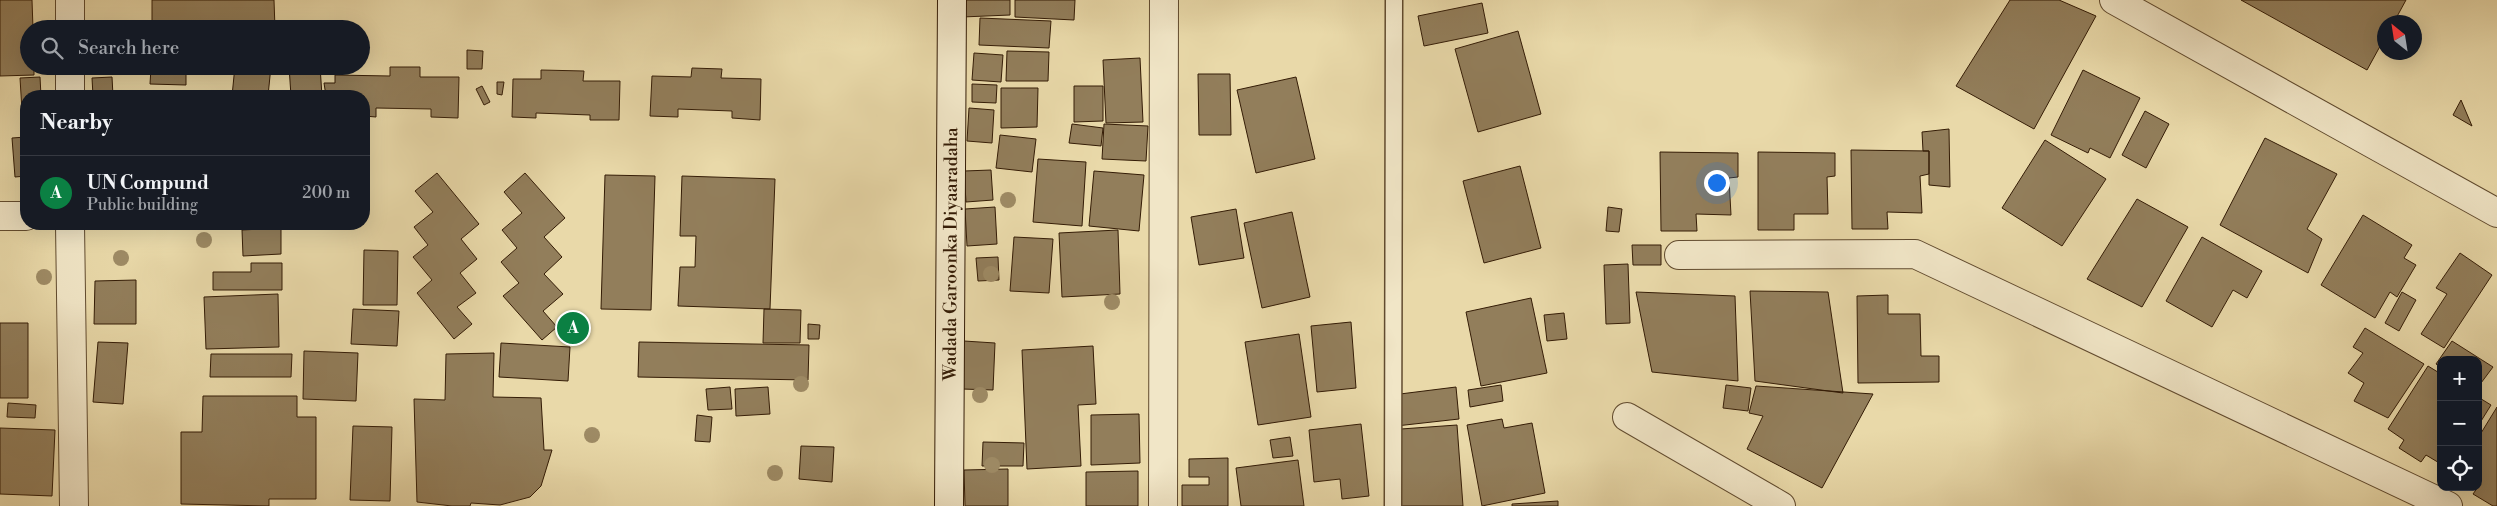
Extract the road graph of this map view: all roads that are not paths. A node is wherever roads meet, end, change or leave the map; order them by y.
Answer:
1 (70, 0) edge
2 (952, 0) edge
3 (1164, 0) edge
4 (1394, 0) edge
5 (2114, 0) edge
6 (70, 20) edge
7 (70, 75) edge
8 (70, 90) edge
9 (2497, 213) edge
10 (0, 216) edge
11 (20, 216) edge
12 (70, 230) edge
13 (1679, 255) dead end
14 (1627, 416) dead end
15 (74, 506) edge
16 (949, 506) edge
17 (1163, 506) edge
18 (1393, 506) edge
19 (1781, 506) edge
20 (2448, 506) edge

1 - 6 street
2 - 16 street, Wadada Garoonka Diyaaradaha
3 - 17 street
4 - 18 lane
5 - 9 street
7 - 8 street
10 - 11 street
12 - 15 street
13 - 20 street
14 - 19 street

